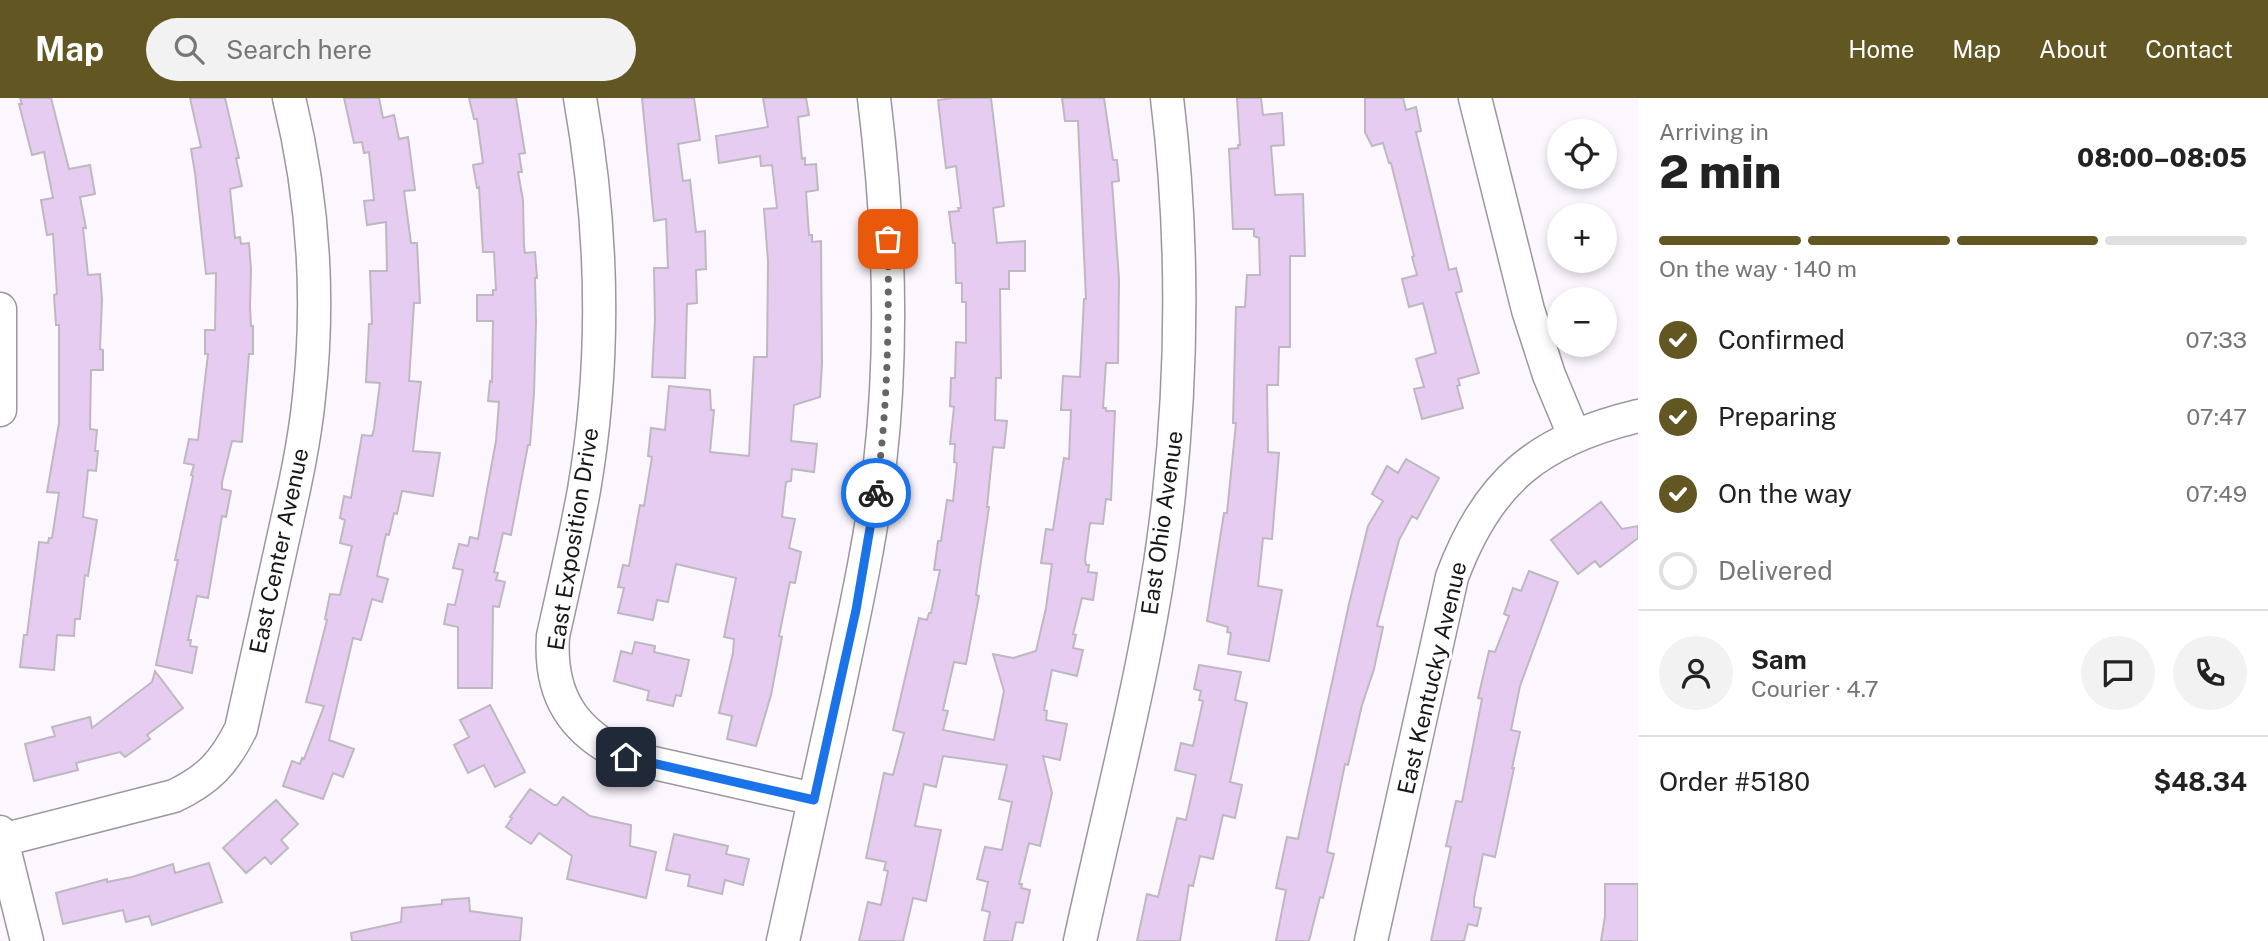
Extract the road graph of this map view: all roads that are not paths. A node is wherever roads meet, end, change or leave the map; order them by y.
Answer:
1 (289, 98) edge
2 (580, 98) edge
3 (874, 98) edge
4 (1167, 98) edge
5 (1475, 98) edge
6 (0, 309) edge
7 (0, 410) edge
8 (1638, 416) edge
9 (1574, 435) junction
10 (814, 800) junction
11 (1, 836) edge
12 (27, 941) edge
13 (783, 941) edge
14 (1080, 941) edge
15 (1371, 941) edge

1 - 11 street, East Center Avenue
2 - 10 street, East Exposition Drive
3 - 10 street
4 - 14 street, East Ohio Avenue
5 - 9 street
6 - 7 street
8 - 9 street, East Kentucky Avenue
9 - 15 street, East Kentucky Avenue
10 - 13 street
11 - 12 street

